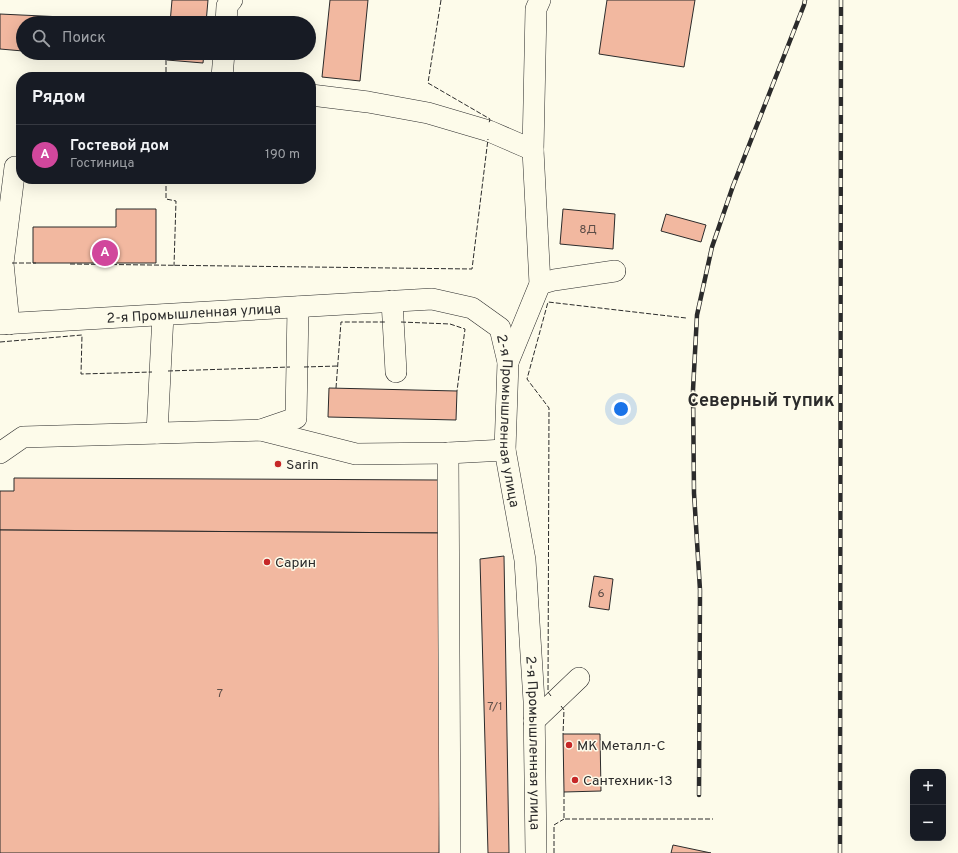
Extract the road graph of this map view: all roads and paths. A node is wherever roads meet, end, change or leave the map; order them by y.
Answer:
1 (232, 0) edge
2 (540, 0) edge
3 (226, 16) edge
4 (223, 60) edge
5 (222, 72) edge
6 (316, 97) edge
7 (533, 150) junction
8 (15, 167) dead end
9 (615, 271) dead end
10 (540, 284) junction
11 (392, 301) junction
12 (298, 307) junction
13 (163, 315) junction
14 (4, 324) edge
15 (508, 362) junction
16 (396, 372) dead end
17 (261, 430) junction
18 (157, 433) junction
19 (505, 450) junction
20 (0, 453) edge
21 (448, 453) junction
22 (579, 678) dead end
23 (534, 721) junction
24 (450, 853) edge
25 (536, 853) edge

1 - 3 street
2 - 7 street
4 - 5 street
6 - 7 street
7 - 10 street
8 - 14 street
9 - 10 street
10 - 15 street
11 - 12 street, 2-я Промышленная улица
11 - 15 street, 2-я Промышленная улица
11 - 16 street
12 - 13 street, 2-я Промышленная улица
12 - 17 street
13 - 14 street, 2-я Промышленная улица
13 - 18 street
15 - 19 street, 2-я Промышленная улица
17 - 18 street
17 - 21 street
18 - 20 street
19 - 21 street
19 - 23 street, 2-я Промышленная улица
21 - 24 street
22 - 23 street
23 - 25 street, 2-я Промышленная улица

